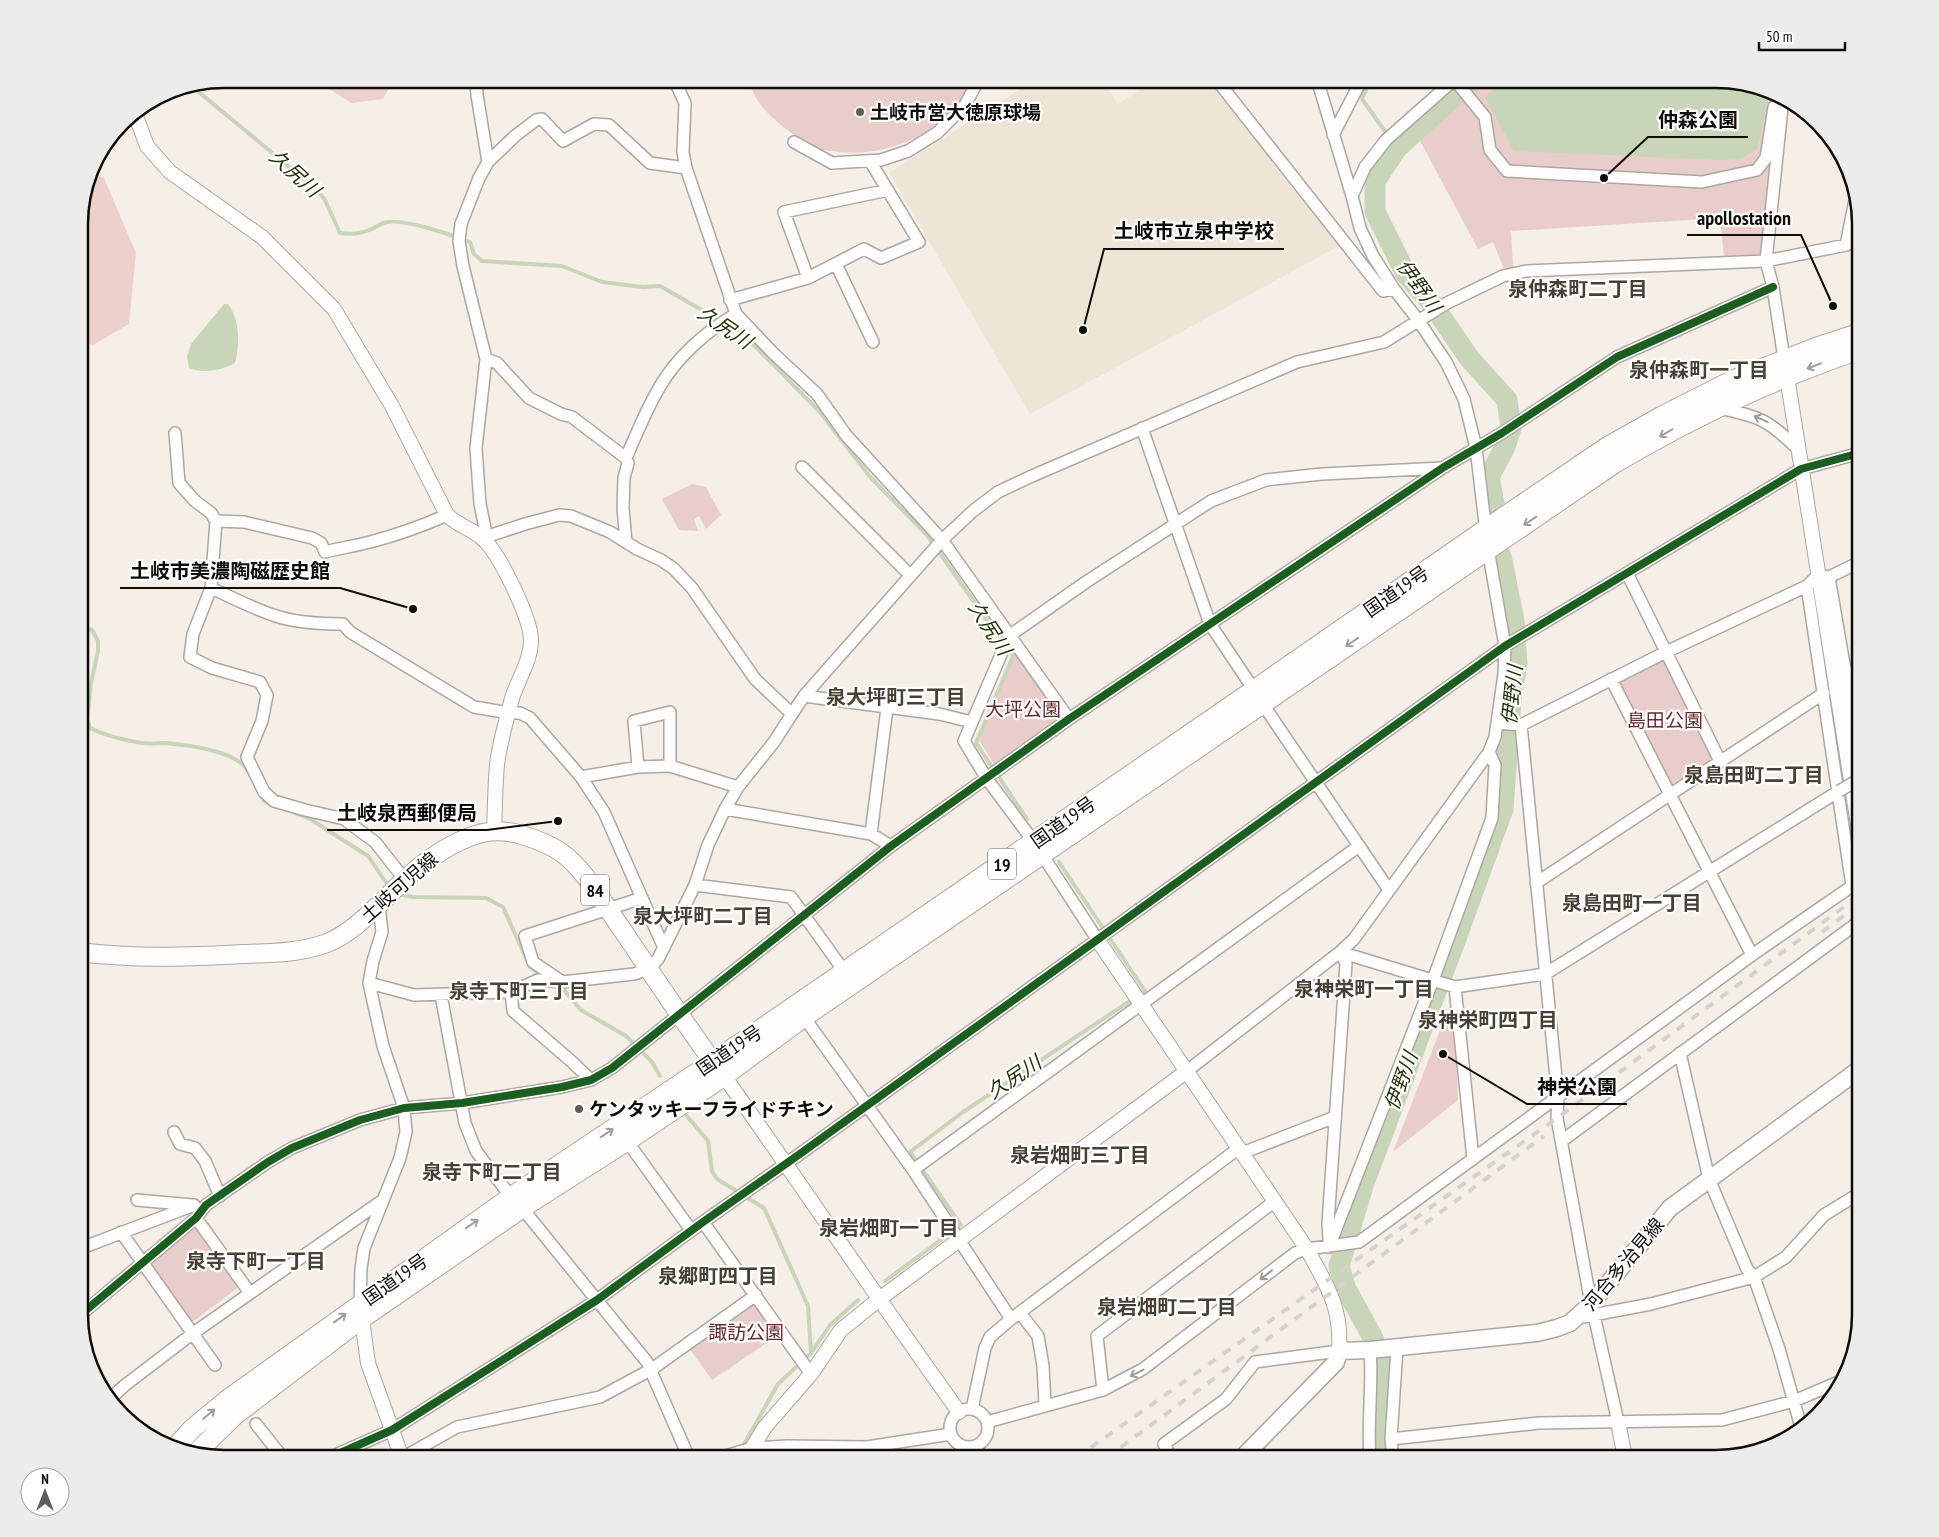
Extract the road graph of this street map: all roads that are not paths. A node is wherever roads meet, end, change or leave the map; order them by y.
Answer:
1 (476, 87) edge
2 (678, 87) edge
3 (975, 87) edge
4 (1222, 87) edge
5 (1319, 87) edge
6 (1358, 87) edge
7 (1445, 87) edge
8 (1461, 87) edge
9 (1779, 104) edge
10 (1782, 105) edge
11 (137, 119) edge
12 (1333, 135) junction
13 (794, 142) dead end
14 (870, 161) junction
15 (488, 162) junction
16 (686, 168) junction
17 (888, 190) junction
18 (1352, 196) junction
19 (1851, 218) edge
20 (1852, 242) edge
21 (1846, 245) junction
22 (1766, 262) junction
23 (836, 264) junction
24 (808, 278) junction
25 (1774, 287) junction
26 (1394, 289) junction
27 (730, 300) junction
28 (1423, 317) junction
29 (728, 319) junction
30 (1852, 338) edge
31 (873, 342) dead end
32 (1852, 352) edge
33 (486, 359) junction
34 (1785, 368) junction
35 (1715, 408) junction
36 (1142, 428) junction
37 (175, 433) dead end
38 (1476, 448) junction
39 (1798, 448) junction
40 (1852, 455) edge
41 (626, 458) junction
42 (802, 467) dead end
43 (1444, 468) junction
44 (1801, 469) junction
45 (447, 515) junction
46 (216, 521) junction
47 (1175, 524) junction
48 (1486, 529) junction
49 (482, 538) junction
50 (942, 540) junction
51 (626, 542) junction
52 (1488, 549) junction
53 (1852, 565) edge
54 (1626, 573) junction
55 (910, 574) junction
56 (1824, 576) junction
57 (1807, 586) junction
58 (212, 588) junction
59 (1210, 624) junction
60 (1009, 636) junction
61 (1505, 646) junction
62 (1666, 652) junction
63 (1852, 672) edge
64 (1846, 676) junction
65 (1611, 679) junction
66 (1824, 693) junction
67 (804, 696) junction
68 (1258, 697) junction
69 (887, 708) junction
70 (1852, 711) edge
71 (509, 713) junction
72 (792, 714) junction
73 (1069, 719) junction
74 (972, 722) junction
75 (1497, 723) junction
76 (1521, 725) junction
77 (1489, 752) junction
78 (1720, 761) junction
79 (670, 766) junction
80 (638, 767) junction
81 (581, 777) junction
82 (987, 779) junction
83 (1852, 779) edge
84 (1316, 782) junction
85 (1852, 784) edge
86 (738, 787) junction
87 (1839, 791) junction
88 (1668, 794) junction
89 (725, 809) junction
90 (494, 830) junction
91 (871, 834) junction
92 (891, 846) junction
93 (1359, 846) junction
94 (1038, 849) junction
95 (1709, 872) junction
96 (403, 882) junction
97 (1536, 883) junction
98 (695, 885) junction
99 (1389, 890) junction
100 (642, 898) junction
101 (383, 901) junction
102 (608, 909) junction
103 (805, 916) junction
104 (1852, 927) edge
105 (1097, 939) junction
106 (664, 948) junction
107 (1340, 952) junction
108 (88, 953) edge
109 (1752, 955) junction
110 (649, 969) junction
111 (844, 971) junction
112 (1545, 974) junction
113 (1433, 980) junction
114 (562, 982) junction
115 (369, 983) junction
116 (1455, 987) junction
117 (510, 992) junction
118 (441, 995) junction
119 (1141, 1003) junction
120 (679, 1016) junction
121 (804, 1017) junction
122 (1680, 1053) junction
123 (718, 1069) junction
124 (1187, 1071) junction
125 (1852, 1075) edge
126 (591, 1080) junction
127 (1558, 1098) junction
128 (462, 1103) junction
129 (867, 1106) junction
130 (404, 1108) junction
131 (1335, 1118) junction
132 (174, 1132) dead end
133 (1562, 1140) junction
134 (627, 1141) junction
135 (1241, 1151) junction
136 (1473, 1159) junction
137 (786, 1164) junction
138 (912, 1170) junction
139 (1710, 1179) junction
140 (220, 1196) junction
141 (1852, 1199) edge
142 (137, 1200) dead end
143 (383, 1200) junction
144 (1275, 1201) junction
145 (516, 1203) junction
146 (194, 1205) junction
147 (206, 1205) junction
148 (196, 1218) junction
149 (704, 1222) junction
150 (691, 1230) junction
151 (121, 1232) junction
152 (959, 1240) junction
153 (88, 1245) edge
154 (1329, 1246) junction
155 (1307, 1249) junction
156 (142, 1263) junction
157 (1754, 1277) junction
158 (250, 1293) junction
159 (756, 1295) junction
160 (597, 1300) junction
161 (878, 1300) junction
162 (88, 1308) edge
163 (1593, 1309) junction
164 (361, 1311) junction
165 (1016, 1316) junction
166 (192, 1334) junction
167 (1392, 1348) junction
168 (1370, 1350) junction
169 (1339, 1351) junction
170 (215, 1365) dead end
171 (652, 1369) junction
172 (811, 1374) junction
173 (1831, 1385) edge
174 (1103, 1390) junction
175 (115, 1394) edge
176 (1794, 1401) junction
177 (1046, 1405) junction
178 (965, 1410) junction
179 (1799, 1420) edge
180 (988, 1422) junction
181 (1618, 1422) junction
182 (256, 1424) dead end
183 (392, 1430) junction
184 (951, 1434) junction
185 (1391, 1439) junction
186 (180, 1442) edge
187 (967, 1447) junction
188 (202, 1448) edge
189 (277, 1450) edge
190 (347, 1450) edge
191 (399, 1450) edge
192 (416, 1450) edge
193 (686, 1450) edge
194 (751, 1450) edge
195 (765, 1450) edge
196 (964, 1450) edge
197 (1167, 1450) edge
198 (1250, 1450) edge
199 (1369, 1450) edge
200 (1392, 1450) edge
201 (1623, 1450) edge

1 - 15 street
2 - 16 street
3 - 14 street
4 - 26 street
5 - 12 street
6 - 12 street
7 - 18 street
8 - 9 street
10 - 22 street
11 - 45 street
12 - 18 street
13 - 14 street
14 - 17 street
15 - 16 street
15 - 33 street
16 - 27 street
17 - 23 street
17 - 24 street
18 - 26 street
19 - 21 street
20 - 21 street
21 - 22 street
22 - 25 street
22 - 28 street
23 - 24 street
23 - 31 street
24 - 27 street
25 - 34 street
25 - 38 street
26 - 28 street
27 - 29 street
28 - 36 street
28 - 38 street
29 - 41 street
29 - 50 street
30 - 34 highway, 国道19号 / 19
32 -> 34 highway, 国道19号 / 19
33 - 41 street
33 - 49 street
34 - 35 highway, 国道19号 / 19
34 - 39 street
34 - 48 highway, 国道19号 / 19
39 -> 35 street
35 -> 52 highway, 国道19号 / 19
36 - 47 street
36 - 50 street
37 - 46 street
38 - 43 street
38 - 48 street
39 - 44 street
40 - 44 street
41 - 51 street
42 - 55 street
43 - 47 street
43 - 59 street
44 - 54 street
44 - 56 street
45 - 46 street
45 - 49 street
46 - 58 street
47 - 59 street
47 - 60 street
48 - 52 street
48 - 68 highway, 国道19号 / 19
49 - 51 street
49 - 71 street
50 - 55 street
50 - 60 street
51 - 72 street
52 - 61 street
52 -> 68 highway, 国道19号 / 19
53 - 56 street
54 - 61 street
54 - 62 street
55 - 67 street
56 - 57 street
56 - 64 street
56 - 83 street
57 - 62 street
57 - 66 street
58 - 71 street
58 - 96 street
59 - 68 street
59 - 73 street
60 - 73 street
60 - 74 street
61 - 75 street
61 - 84 street
62 - 65 street
62 - 78 street
63 - 64 street
64 - 70 street
65 - 76 street
65 - 88 street
66 - 78 street
66 - 87 street
67 - 69 street
67 - 72 street
68 - 84 street
68 - 94 highway, 国道19号 / 19
69 - 74 street
69 - 91 street
71 - 81 street
71 - 90 street
72 - 86 street
73 - 82 street
74 - 82 street
75 - 76 street
75 - 77 street
76 - 97 street
77 - 99 street
77 - 113 street
78 - 88 street
79 - 80 street
79 - 80 street
79 - 86 street
80 - 81 street
81 - 100 street
82 - 92 street
82 - 94 street
84 - 93 street
84 - 105 street
85 - 87 street, bridge
86 - 89 street
87 - 95 street
87 - 109 street
88 - 95 street
88 - 97 street
89 - 91 street
89 - 98 street
90 - 96 main road, 土岐可児線 / 84
90 - 102 main road, 土岐可児線 / 84
91 - 92 street
92 - 103 street
93 - 99 street
93 - 119 street
94 - 105 street
94 - 111 highway, 国道19号 / 19
94 - 121 highway, 国道19号 / 19
95 - 109 street
95 - 112 street
96 - 101 main road, 土岐可児線 / 84
97 - 112 street
98 - 103 street
98 - 106 street
99 - 107 street
100 - 102 street
100 - 106 street
101 - 108 main road, 土岐可児線 / 84
101 - 115 street
102 - 110 main road, 土岐可児線 / 84
102 - 114 street
103 - 111 street
103 - 120 street
104 - 122 street
105 - 119 street
105 - 129 street
106 - 110 street
107 - 113 street
107 - 124 street
107 - 131 street
109 - 127 street
110 - 114 street
110 - 120 main road, 土岐可児線 / 84
111 - 123 highway, 国道19号 / 19
112 - 116 street
112 - 127 street
113 - 116 street
113 - 154 street
114 - 117 street
115 - 118 street
115 - 130 street
116 - 136 street
117 - 118 street
117 - 126 street
118 - 128 street
119 - 124 street
119 - 138 street
120 - 123 main road, 土岐可児線 / 84
120 - 126 street
121 - 123 highway, 国道19号 / 19
121 - 129 street
122 - 133 street
122 - 139 street
123 - 134 highway, 国道19号 / 19
123 - 137 street
145 -> 123 highway, 国道19号 / 19
124 - 135 street
124 - 152 street
125 - 139 main road, 河合多治見線
126 - 128 street
127 - 133 street
127 - 136 street
128 - 130 street
128 - 145 street
129 - 137 street
129 - 138 street
130 - 140 street
130 - 143 street
131 - 135 street
131 - 154 street
132 - 140 street
133 - 163 street
134 - 145 highway, 国道19号 / 19
134 - 150 street
135 - 144 street
135 - 165 street
136 - 154 street
137 - 149 street
137 - 161 street
138 - 152 street
139 - 157 street
139 - 163 main road, 河合多治見線
140 - 147 street
141 - 157 street
142 - 146 street
143 - 158 street
143 - 164 street
144 - 155 street
144 - 174 street
145 - 160 street
145 - 164 highway, 国道19号 / 19
146 - 147 street
146 - 151 street
147 - 148 street
148 - 156 street
148 - 158 street
149 - 150 street
149 - 159 street
150 - 160 street
151 - 153 street
151 - 156 street
152 - 161 street
152 - 165 street
154 - 155 street
155 - 169 street
155 -> 174 street
156 - 162 street
156 - 166 street
157 - 163 street
157 - 176 street
158 - 166 street
159 - 171 street
159 - 172 street
160 - 171 street
160 - 183 street
161 - 172 street
161 - 178 street
163 - 167 main road, 河合多治見線
163 - 181 street
164 - 183 street
186 -> 164 highway, 国道19号 / 19
164 - 188 highway, 国道19号 / 19
165 - 177 street
165 - 178 street
166 - 170 street
166 - 175 street
167 - 168 main road, 河合多治見線
167 - 185 street
168 - 169 main road, 河合多治見線
168 - 199 street
169 - 197 street
169 - 198 main road
171 - 192 street
171 - 193 street
172 - 194 street
173 - 176 street
174 - 177 street
176 - 179 street
176 - 181 street
177 - 180 street
178 - 180 street
178 - 184 street
180 - 187 street
181 - 185 street
181 - 201 street
182 - 189 street
183 - 190 street
183 - 191 street
184 - 187 street
184 - 195 street
185 - 200 street
187 - 196 street

